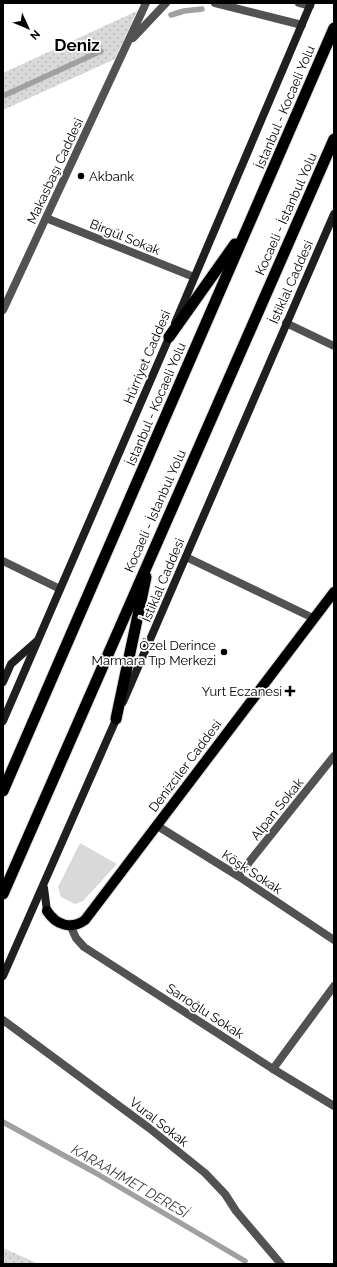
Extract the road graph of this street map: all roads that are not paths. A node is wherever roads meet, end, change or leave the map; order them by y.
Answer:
1 (146, 3) edge
2 (166, 3) edge
3 (215, 3) edge
4 (299, 3) edge
5 (310, 4) edge
6 (302, 24) junction
7 (334, 28) edge
8 (129, 43) junction
9 (334, 139) edge
10 (334, 214) edge
11 (46, 218) junction
12 (249, 226) junction
13 (194, 277) junction
14 (3, 310) edge
15 (286, 323) junction
16 (169, 337) junction
17 (334, 346) edge
18 (151, 555) junction
19 (186, 557) junction
20 (3, 561) edge
21 (60, 589) junction
22 (334, 592) edge
23 (313, 618) junction
24 (39, 639) junction
25 (3, 682) edge
26 (116, 719) junction
27 (3, 720) edge
28 (334, 756) edge
29 (3, 791) edge
30 (156, 825) junction
31 (238, 876) junction
32 (44, 884) junction
33 (3, 894) edge
34 (47, 911) joint
35 (71, 927) junction
36 (334, 940) edge
37 (3, 976) edge
38 (334, 986) edge
39 (3, 1020) edge
40 (273, 1070) junction
41 (334, 1106) edge
42 (281, 1264) edge

1 - 8 street, Makasbaşı Caddesi
2 - 8 street, Makasbaşı Caddesi
3 - 6 street
4 - 5 street
5 - 6 main road, Hürriyet Caddesi
6 - 13 main road, Hürriyet Caddesi
7 - 12 highway, İstanbul - Kocaeli Yolu
8 - 11 street, Makasbaşı Caddesi
9 - 18 highway, Kocaeli - İstanbul Yolu
10 - 15 main road, İstiklal Caddesi
11 - 13 street, Birgül Sokak
11 - 14 street, Makasbaşı Caddesi
12 - 16 highway
12 - 29 highway, İstanbul - Kocaeli Yolu
13 - 16 main road, Hürriyet Caddesi
15 - 17 street
15 - 19 main road, İstiklal Caddesi
16 - 21 main road, Hürriyet Caddesi
18 - 26 highway
18 - 33 highway, Kocaeli - İstanbul Yolu
19 - 23 street
19 - 26 main road, İstiklal Caddesi
20 - 21 street
21 - 24 main road, Hürriyet Caddesi
22 - 23 main road, Denizciler Caddesi
23 - 30 main road, Denizciler Caddesi
24 - 25 main road
24 - 27 main road, Hürriyet Caddesi
26 - 32 main road, İstiklal Caddesi
28 - 31 street, Alpan Sokak
30 - 31 street, Köşk Sokak
30 - 35 main road, Denizciler Caddesi
31 - 36 street, Köşk Sokak
32 - 34 main road
32 - 37 main road, İstiklal Caddesi
34 - 35 main road
35 - 40 street, Sarıoğlu Sokak
38 - 40 street
39 - 42 street, Vural Sokak
40 - 41 street, Sarıoğlu Sokak

